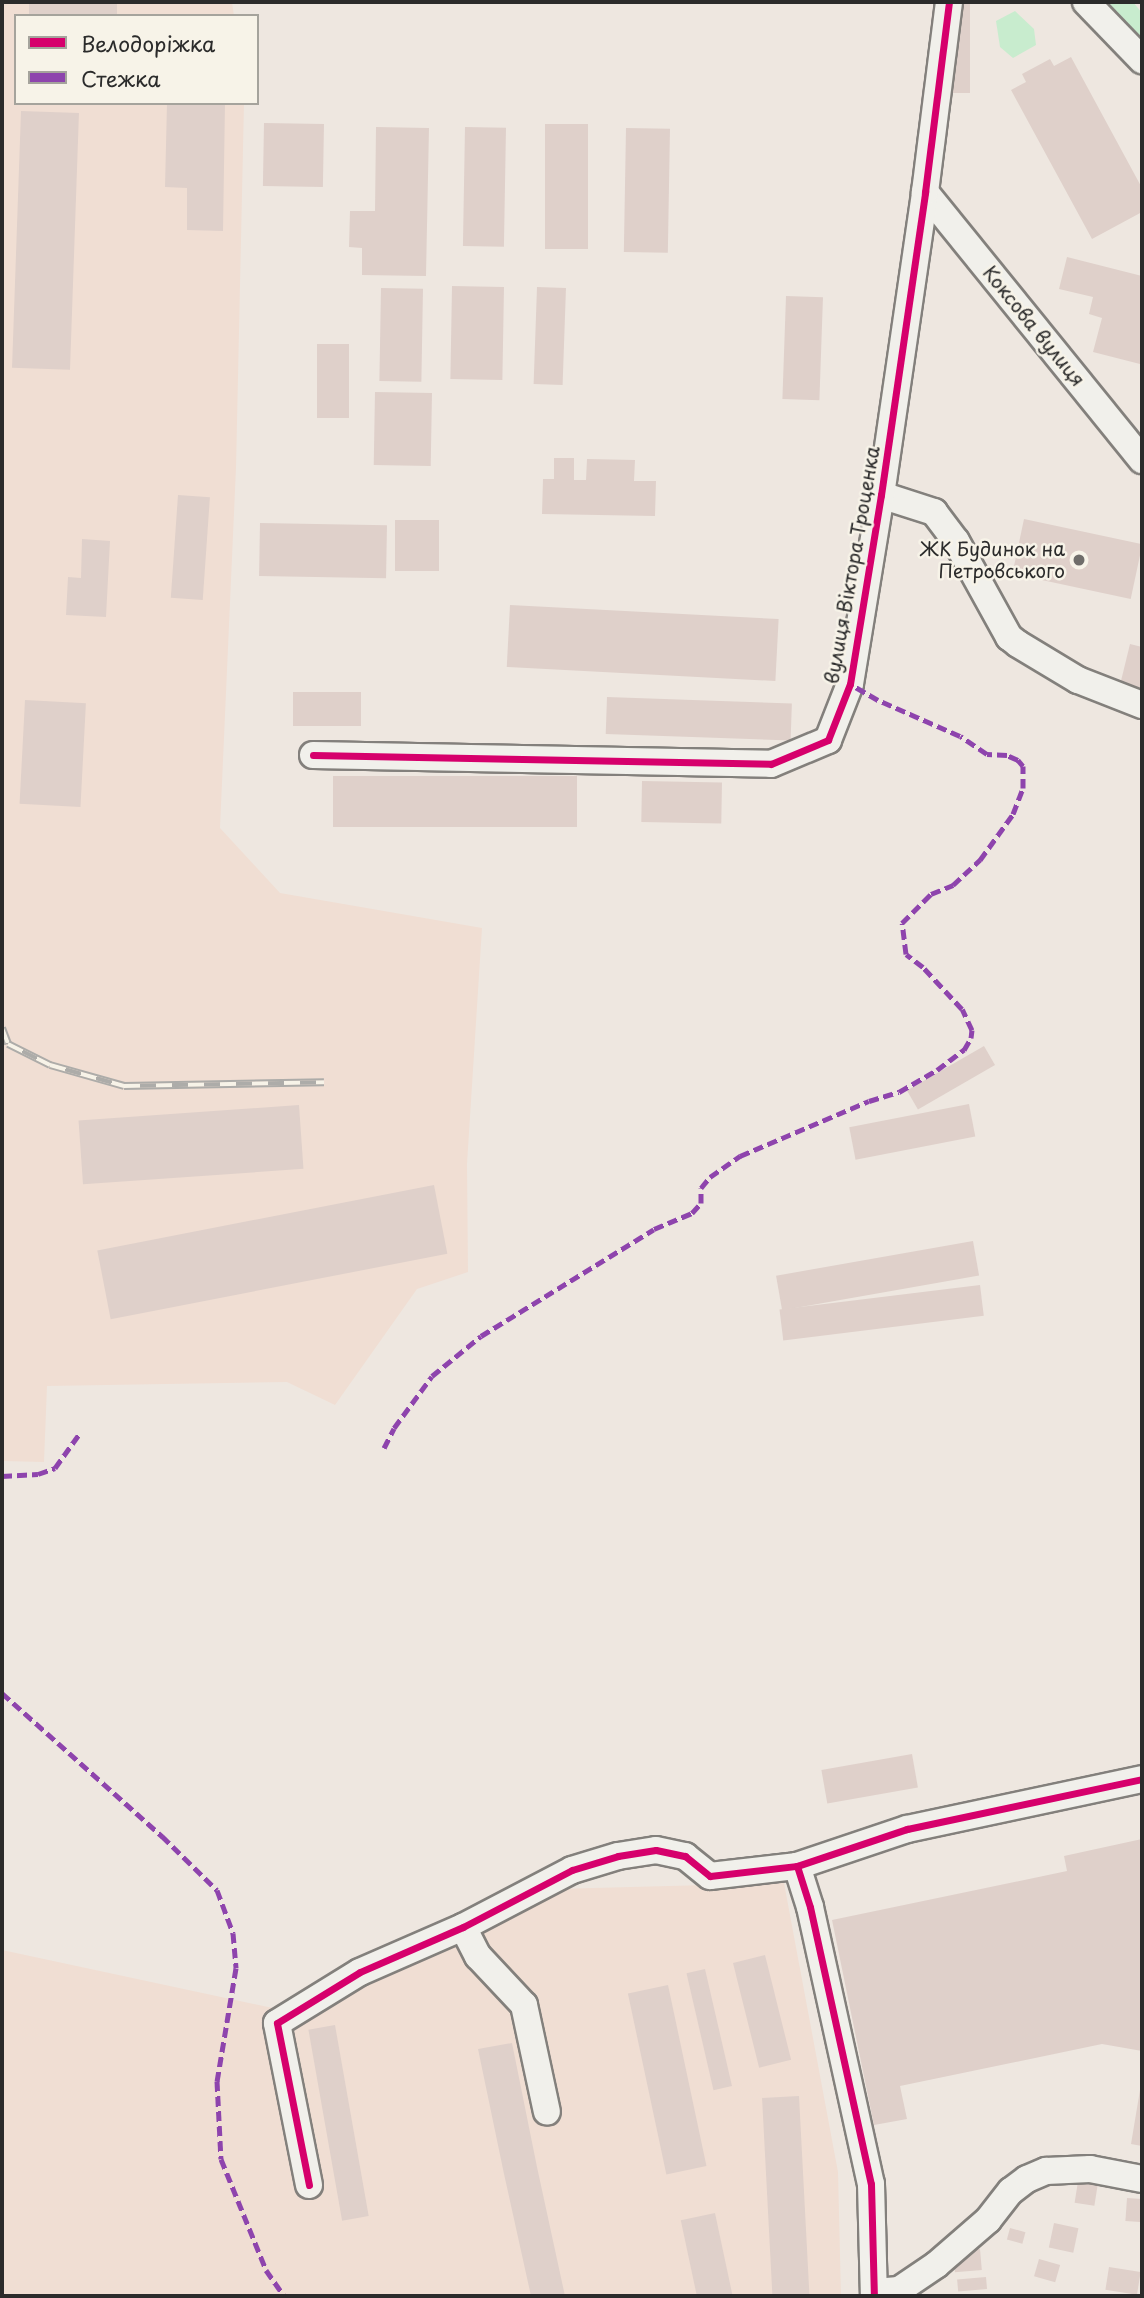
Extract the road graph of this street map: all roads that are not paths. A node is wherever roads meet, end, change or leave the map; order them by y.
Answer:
1 (949, 2) edge
2 (1086, 2) edge
3 (1142, 60) edge
4 (925, 192) junction
5 (1142, 460) edge
6 (881, 495) junction
7 (1142, 705) edge
8 (313, 755) dead end
9 (1142, 1779) edge
10 (797, 1866) junction
11 (463, 1927) junction
12 (547, 2112) dead end
13 (1142, 2179) edge
14 (309, 2185) dead end
15 (874, 2294) edge

1 - 4 street, вулиця Віктора Троценка
2 - 3 street
4 - 5 street, Коксова вулиця
4 - 6 street, вулиця Віктора Троценка
6 - 7 street
6 - 8 street, вулиця Віктора Троценка
9 - 10 street
10 - 11 street
10 - 15 street
11 - 12 street
11 - 14 street
13 - 15 street

